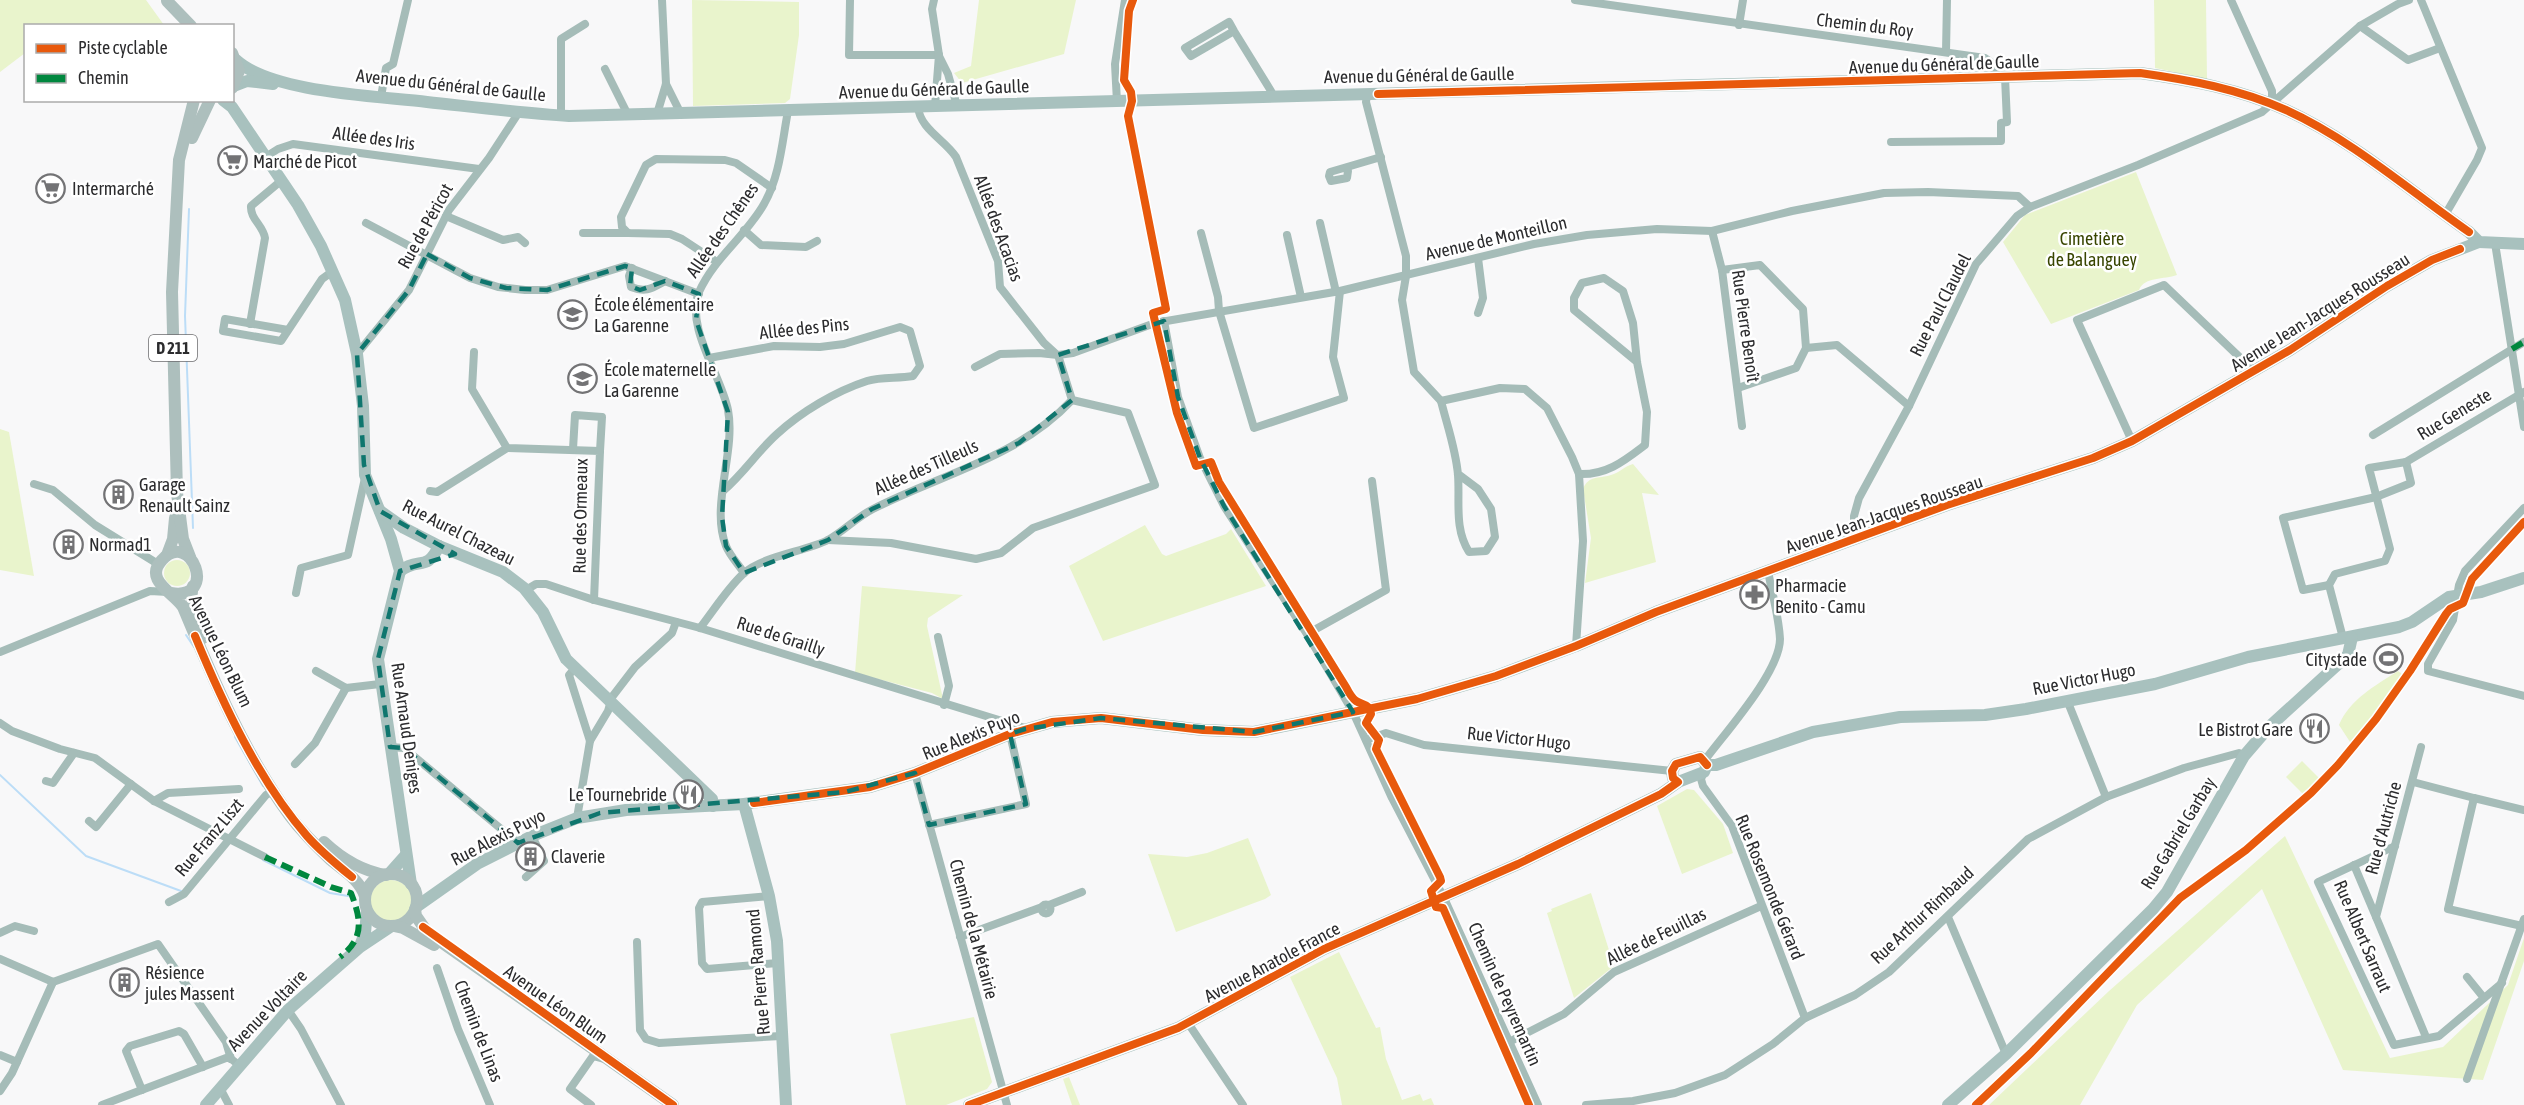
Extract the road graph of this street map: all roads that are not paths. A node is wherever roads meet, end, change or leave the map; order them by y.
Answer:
1 (167, 0) edge
2 (408, 0) edge
3 (662, 0) edge
4 (850, 0) edge
5 (934, 0) edge
6 (1125, 0) edge
7 (1575, 0) edge
8 (1743, 0) edge
9 (1947, 0) edge
10 (2231, 0) edge
11 (2409, 0) edge
12 (2421, 0) edge
13 (181, 24) edge
14 (189, 24) edge
15 (585, 24) dead end
16 (1739, 25) junction
17 (2360, 26) junction
18 (1234, 31) junction
19 (2440, 48) junction
20 (1946, 52) junction
21 (939, 55) junction
22 (235, 56) edge
23 (604, 69) dead end
24 (2001, 77) junction
25 (234, 84) edge
26 (666, 84) junction
27 (234, 86) edge
28 (301, 86) junction
29 (1367, 94) junction
30 (381, 97) junction
31 (1274, 97) junction
32 (194, 102) edge
33 (209, 102) edge
34 (1117, 102) junction
35 (229, 103) edge
36 (2272, 105) junction
37 (935, 106) junction
38 (957, 106) junction
39 (918, 107) junction
40 (788, 111) junction
41 (519, 112) junction
42 (657, 114) junction
43 (681, 114) junction
44 (561, 115) junction
45 (628, 115) junction
46 (1891, 142) dead end
47 (267, 156) junction
48 (1381, 157) junction
49 (1345, 168) dead end
50 (479, 169) junction
51 (282, 180) junction
52 (772, 188) junction
53 (176, 202) junction
54 (2030, 207) junction
55 (2445, 215) junction
56 (446, 216) junction
57 (1320, 223) dead end
58 (366, 224) dead end
59 (744, 230) junction
60 (1712, 231) junction
61 (583, 233) dead end
62 (628, 233) junction
63 (1201, 233) dead end
64 (1287, 235) dead end
65 (816, 241) dead end
66 (2479, 242) junction
67 (525, 243) dead end
68 (2495, 243) junction
69 (2524, 244) edge
70 (427, 254) junction
71 (1478, 258) junction
72 (717, 262) junction
73 (632, 268) junction
74 (1722, 270) junction
75 (333, 271) junction
76 (1406, 276) junction
77 (665, 281) junction
78 (1338, 291) junction
79 (699, 294) junction
80 (1301, 297) junction
81 (1219, 311) junction
82 (1478, 313) dead end
83 (1164, 321) junction
84 (250, 324) junction
85 (288, 330) junction
86 (2524, 342) edge
87 (1806, 348) junction
88 (2512, 349) junction
89 (474, 352) dead end
90 (357, 354) junction
91 (1058, 355) junction
92 (710, 358) junction
93 (1637, 362) junction
94 (975, 367) dead end
95 (2253, 370) junction
96 (1738, 388) junction
97 (2522, 394) edge
98 (1072, 400) junction
99 (1441, 401) junction
100 (1909, 406) junction
101 (1742, 426) dead end
102 (2524, 427) edge
103 (2373, 435) dead end
104 (2132, 441) junction
105 (507, 448) junction
106 (573, 449) junction
107 (600, 451) junction
108 (2406, 462) junction
109 (1458, 474) junction
110 (1579, 474) junction
111 (365, 475) junction
112 (1372, 481) dead end
113 (34, 484) dead end
114 (430, 491) dead end
115 (723, 491) junction
116 (177, 493) junction
117 (2376, 498) junction
118 (2524, 508) edge
119 (380, 511) junction
120 (1854, 539) junction
121 (828, 540) junction
122 (439, 546) junction
123 (190, 557) junction
124 (160, 564) junction
125 (400, 571) junction
126 (1768, 571) junction
127 (744, 573) junction
128 (2524, 578) edge
129 (2329, 585) junction
130 (193, 586) junction
131 (526, 590) junction
132 (150, 591) junction
133 (169, 593) junction
134 (296, 593) dead end
135 (2459, 596) junction
136 (594, 600) junction
137 (676, 622) junction
138 (700, 628) junction
139 (1307, 634) junction
140 (938, 637) dead end
141 (2348, 637) junction
142 (1576, 646) junction
143 (0, 652) edge
144 (575, 668) junction
145 (316, 671) dead end
146 (380, 684) junction
147 (346, 688) junction
148 (2524, 696) edge
149 (2070, 699) junction
150 (610, 703) junction
151 (944, 705) junction
152 (1353, 712) junction
153 (0, 723) edge
154 (1025, 729) junction
155 (1010, 734) junction
156 (1366, 740) junction
157 (590, 741) junction
158 (390, 747) junction
159 (2421, 747) dead end
160 (74, 753) junction
161 (2244, 756) junction
162 (295, 764) dead end
163 (1705, 766) junction
164 (915, 773) junction
165 (1675, 776) junction
166 (46, 780) dead end
167 (2413, 782) junction
168 (130, 784) junction
169 (238, 789) dead end
170 (273, 790) junction
171 (2106, 796) junction
172 (2474, 798) junction
173 (154, 801) junction
174 (744, 804) junction
175 (713, 806) junction
176 (2524, 810) edge
177 (576, 818) junction
178 (88, 821) dead end
179 (929, 825) junction
180 (532, 836) junction
181 (227, 840) junction
182 (518, 843) junction
183 (2395, 846) junction
184 (405, 856) junction
185 (266, 857) dead end
186 (2354, 865) junction
187 (387, 874) junction
188 (526, 877) dead end
189 (412, 886) junction
190 (436, 892) junction
191 (1082, 892) dead end
192 (364, 896) junction
193 (769, 896) junction
194 (1443, 896) junction
195 (169, 902) dead end
196 (1761, 906) junction
197 (416, 908) junction
198 (367, 911) junction
199 (1948, 916) junction
200 (2376, 917) junction
201 (2523, 922) edge
202 (392, 926) junction
203 (34, 931) dead end
204 (0, 933) edge
205 (960, 937) junction
206 (637, 942) dead end
207 (360, 947) junction
208 (0, 959) edge
209 (778, 963) junction
210 (437, 968) dead end
211 (2467, 977) dead end
212 (53, 982) junction
213 (2502, 983) junction
214 (2484, 998) junction
215 (288, 1010) junction
216 (1805, 1018) junction
217 (1188, 1023) junction
218 (781, 1036) junction
219 (2426, 1037) junction
220 (1509, 1042) junction
221 (2006, 1054) junction
222 (0, 1055) edge
223 (593, 1056) junction
224 (610, 1060) junction
225 (17, 1062) junction
226 (235, 1062) junction
227 (203, 1067) junction
228 (2467, 1079) dead end
229 (220, 1088) junction
230 (142, 1089) junction
231 (1967, 1089) junction
232 (0, 1091) edge
233 (1003, 1092) junction
234 (102, 1105) edge
235 (206, 1105) edge
236 (229, 1105) edge
237 (341, 1105) edge
238 (490, 1105) edge
239 (591, 1105) edge
240 (660, 1105) edge
241 (673, 1105) edge
242 (786, 1105) edge
243 (969, 1105) edge
244 (1007, 1105) edge
245 (1243, 1105) edge
246 (1538, 1105) edge
247 (1586, 1105) edge
248 (1948, 1105) edge
249 (1955, 1105) edge

1 - 13 main road
1 - 14 main road
2 - 30 street
3 - 26 street
4 - 21 street
5 - 21 street
6 - 34 street
7 - 16 street, Chemin du Roy
8 - 16 street
9 - 20 street
10 - 36 street
11 - 17 street, Rue Paul Claudel
12 - 19 street
15 - 44 street
16 - 20 street, Chemin du Roy
17 - 19 street
17 - 36 street, Rue Paul Claudel
18 - 18 street
18 - 31 street
19 - 55 street
20 - 24 street, Chemin du Roy
21 - 37 street
21 - 38 street
22 - 25 main road
22 - 28 street, Avenue du Général de Gaulle
23 - 45 street
24 - 29 street, Avenue du Général de Gaulle
24 - 36 street, Avenue du Général de Gaulle
24 - 46 street
26 - 42 street
26 - 43 street
27 - 28 street, Avenue du Général de Gaulle
28 - 30 street, Avenue du Général de Gaulle
29 - 31 street, Avenue du Général de Gaulle
29 - 48 street
30 - 41 street, Avenue du Général de Gaulle
31 - 34 street, Avenue du Général de Gaulle
32 - 53 main road, D 211
33 - 53 main road, D 211
34 - 38 street, Avenue du Général de Gaulle
35 - 47 street, Rue Aurel Chazeau
36 - 54 street, Rue Paul Claudel
36 - 55 street, Avenue du Général de Gaulle
37 - 38 street, Avenue du Général de Gaulle
37 - 39 street, Avenue du Général de Gaulle
39 - 40 street, Avenue du Général de Gaulle
39 - 91 street, Allée des Acacias
40 - 43 street, Avenue du Général de Gaulle
40 - 52 street, Allée des Chênes
41 - 44 street, Avenue du Général de Gaulle
41 - 50 street, Rue de Péricot
42 - 43 street, Avenue du Général de Gaulle
42 - 45 street, Avenue du Général de Gaulle
44 - 45 street, Avenue du Général de Gaulle
47 - 50 street, Allée des Iris
47 - 51 street, Rue Aurel Chazeau
48 - 49 street
48 - 76 street
50 - 56 street, Rue de Péricot
51 - 75 street, Rue Aurel Chazeau
51 - 84 street
52 - 59 street, Allée des Chênes
52 - 62 street
53 - 116 main road, D 211
54 - 60 street, Avenue de Monteillon
54 - 100 street, Rue Paul Claudel
55 - 66 street, Avenue du Général de Gaulle
56 - 67 street
56 - 70 street, Rue de Péricot
57 - 78 street
58 - 70 street
59 - 65 street
59 - 72 street, Allée des Chênes
60 - 71 street, Avenue de Monteillon
60 - 74 street, Rue Pierre Benoît
61 - 62 street
62 - 72 street
63 - 81 street
64 - 80 street
66 - 68 street
66 - 95 street, Avenue Jean-Jacques Rousseau
68 - 69 street
68 - 88 street
70 - 73 street
70 - 90 street, Rue de Péricot
71 - 76 street, Avenue de Monteillon
71 - 82 street
72 - 79 street, Allée des Chênes
73 - 77 street
73 - 77 street
74 - 87 street
74 - 96 street, Rue Pierre Benoît
75 - 85 street
75 - 90 street, Rue Aurel Chazeau
76 - 78 street, Avenue de Monteillon
76 - 99 street
77 - 79 street
78 - 80 street, Avenue de Monteillon
78 - 81 street
79 - 92 street, Allée des Chênes
80 - 81 street, Avenue de Monteillon
81 - 83 street, Avenue de Monteillon
83 - 91 street, Avenue de Monteillon
83 - 139 street, Chemin de Peyremartin
84 - 85 street
84 - 85 street
86 - 88 street
87 - 96 street
87 - 100 street
88 - 97 street
88 - 103 street
89 - 105 street
90 - 111 street, Rue Aurel Chazeau
91 - 94 street, Avenue de Monteillon
91 - 98 street
92 - 115 street, Allée des Chênes
92 - 115 street, Allée des Pins
93 - 93 street
93 - 110 street
95 - 104 street, Avenue Jean-Jacques Rousseau
95 - 104 street
96 - 101 street, Rue Pierre Benoît
97 - 102 street
97 - 108 street, Rue Geneste
98 - 121 street, Allée des Tilleuls
98 - 121 street
99 - 109 street
99 - 110 street
100 - 120 street, Rue Paul Claudel
104 - 120 street, Avenue Jean-Jacques Rousseau
105 - 106 street, Rue des Ormeaux
105 - 114 street
106 - 107 street, Rue des Ormeaux
106 - 107 street
107 - 136 street, Rue des Ormeaux
108 - 117 street
108 - 117 street
109 - 109 street
110 - 142 street
111 - 119 street, Rue Aurel Chazeau
111 - 134 street
112 - 139 street
113 - 124 street
115 - 127 street, Allée des Chênes
116 - 123 main road, D 211
116 - 124 main road, D 211
117 - 129 street
117 - 129 street
118 - 135 street
119 - 122 street, Rue Aurel Chazeau
119 - 125 street
120 - 126 street, Avenue Jean-Jacques Rousseau
121 - 127 street, Allée des Tilleuls
122 - 125 street
122 - 131 street, Rue Aurel Chazeau
123 - 124 main road
123 - 130 main road
124 - 132 street
124 - 133 main road
125 - 146 street, Rue Arnaud Deniges
126 - 142 street, Avenue Jean-Jacques Rousseau
126 - 163 street
127 - 138 street
128 - 135 street, Rue Victor Hugo
129 - 141 street
130 - 133 main road
130 - 187 main road, Avenue Léon Blum
131 - 136 street, Rue de Grailly
131 - 144 street, Rue Aurel Chazeau
132 - 133 street
132 - 143 street
133 - 170 main road, Avenue Léon Blum
135 - 141 street, Rue Victor Hugo
135 - 148 street
136 - 137 street, Rue de Grailly
137 - 138 street, Rue de Grailly
137 - 150 street
138 - 151 street, Rue de Grailly
139 - 152 street, Chemin de Peyremartin
140 - 151 street
141 - 149 street, Rue Victor Hugo
141 - 161 street, Rue Gabriel Garbay
142 - 152 street, Avenue Jean-Jacques Rousseau
144 - 150 street, Rue Aurel Chazeau
144 - 157 street
145 - 147 street
146 - 147 street
146 - 158 street, Rue Arnaud Deniges
147 - 162 street
149 - 163 street, Rue Victor Hugo
149 - 171 street
150 - 157 street
150 - 175 street, Rue Aurel Chazeau
151 - 154 street, Rue de Grailly
152 - 154 street, Rue Alexis Puyo
152 - 156 street, Chemin de Peyremartin
153 - 160 street
154 - 155 street, Rue Alexis Puyo
155 - 164 street, Rue Alexis Puyo
155 - 179 street
156 - 165 street, Rue Victor Hugo
156 - 194 street, Chemin de Peyremartin
157 - 177 street
158 - 182 street
158 - 184 street, Rue Arnaud Deniges
159 - 167 street, Rue d'Autriche
160 - 166 street
160 - 168 street
161 - 171 street, Rue Arthur Rimbaud
161 - 221 street, Rue Gabriel Garbay
163 - 165 street, Rue Victor Hugo
163 - 196 street, Rue Rosemonde Gérard
164 - 174 street, Rue Alexis Puyo
164 - 179 street, Chemin de la Métairie
165 - 194 street, Avenue Anatole France
167 - 172 street
167 - 183 street, Rue d'Autriche
168 - 173 street
168 - 178 street
169 - 173 street
170 - 181 street, Rue Franz Liszt
170 - 192 main road, Avenue Léon Blum
171 - 199 street, Rue Arthur Rimbaud
172 - 176 street
172 - 201 street
173 - 181 street
174 - 175 street, Rue Alexis Puyo
174 - 193 street, Rue Pierre Ramond
175 - 177 street, Rue Alexis Puyo
177 - 180 street, Rue Alexis Puyo
179 - 205 street, Chemin de la Métairie
180 - 182 street, Rue Alexis Puyo
180 - 188 street
181 - 185 street
181 - 195 street, Rue Franz Liszt
182 - 190 street, Rue Alexis Puyo
183 - 186 street, Rue Albert Sarraut
183 - 200 street, Rue d'Autriche
184 - 187 street
184 - 189 street, Rue Arnaud Deniges
186 - 200 street, Rue d'Autriche
186 - 219 street, Rue Albert Sarraut
187 - 189 main road
187 - 192 main road
189 - 190 street
189 - 197 main road
190 - 197 street, Rue Alexis Puyo
191 - 205 street
192 - 198 main road
193 - 209 street, Rue Pierre Ramond
193 - 209 street
194 - 217 street, Avenue Anatole France
194 - 220 street, Chemin de Peyremartin
196 - 216 street, Rue Rosemonde Gérard
196 - 220 street, Allée de Feuillas
197 - 202 main road
197 - 224 main road, Avenue Léon Blum
198 - 202 main road
198 - 207 street
199 - 216 street, Rue Arthur Rimbaud
199 - 221 street
200 - 219 street, Rue d'Autriche
201 - 213 street
202 - 207 street, Avenue Voltaire
202 - 223 main road, Avenue Léon Blum
203 - 204 street
205 - 233 street, Chemin de la Métairie
206 - 218 street
207 - 215 street, Avenue Voltaire
208 - 212 street
209 - 218 street, Rue Pierre Ramond
210 - 238 street, Chemin de Linas
211 - 214 street
212 - 225 street
212 - 226 street
213 - 214 street
213 - 228 street
214 - 219 street
215 - 226 street, Avenue Voltaire
215 - 237 street
216 - 247 street, Rue Arthur Rimbaud
217 - 233 street, Avenue Anatole France
217 - 245 street
218 - 242 street, Rue Pierre Ramond
220 - 246 street, Chemin de Peyremartin
221 - 231 street, Rue Gabriel Garbay
222 - 225 street
223 - 224 street
223 - 239 street
223 - 240 main road, Avenue Léon Blum
224 - 241 main road, Avenue Léon Blum
225 - 232 street
226 - 227 street
226 - 229 street, Avenue Voltaire
227 - 230 street
227 - 230 street
229 - 235 street, Avenue Voltaire
229 - 236 street
230 - 234 street
231 - 248 street, Rue Gabriel Garbay
231 - 249 street, Rue Gabriel Garbay
233 - 243 street, Avenue Anatole France
233 - 244 street, Chemin de la Métairie

